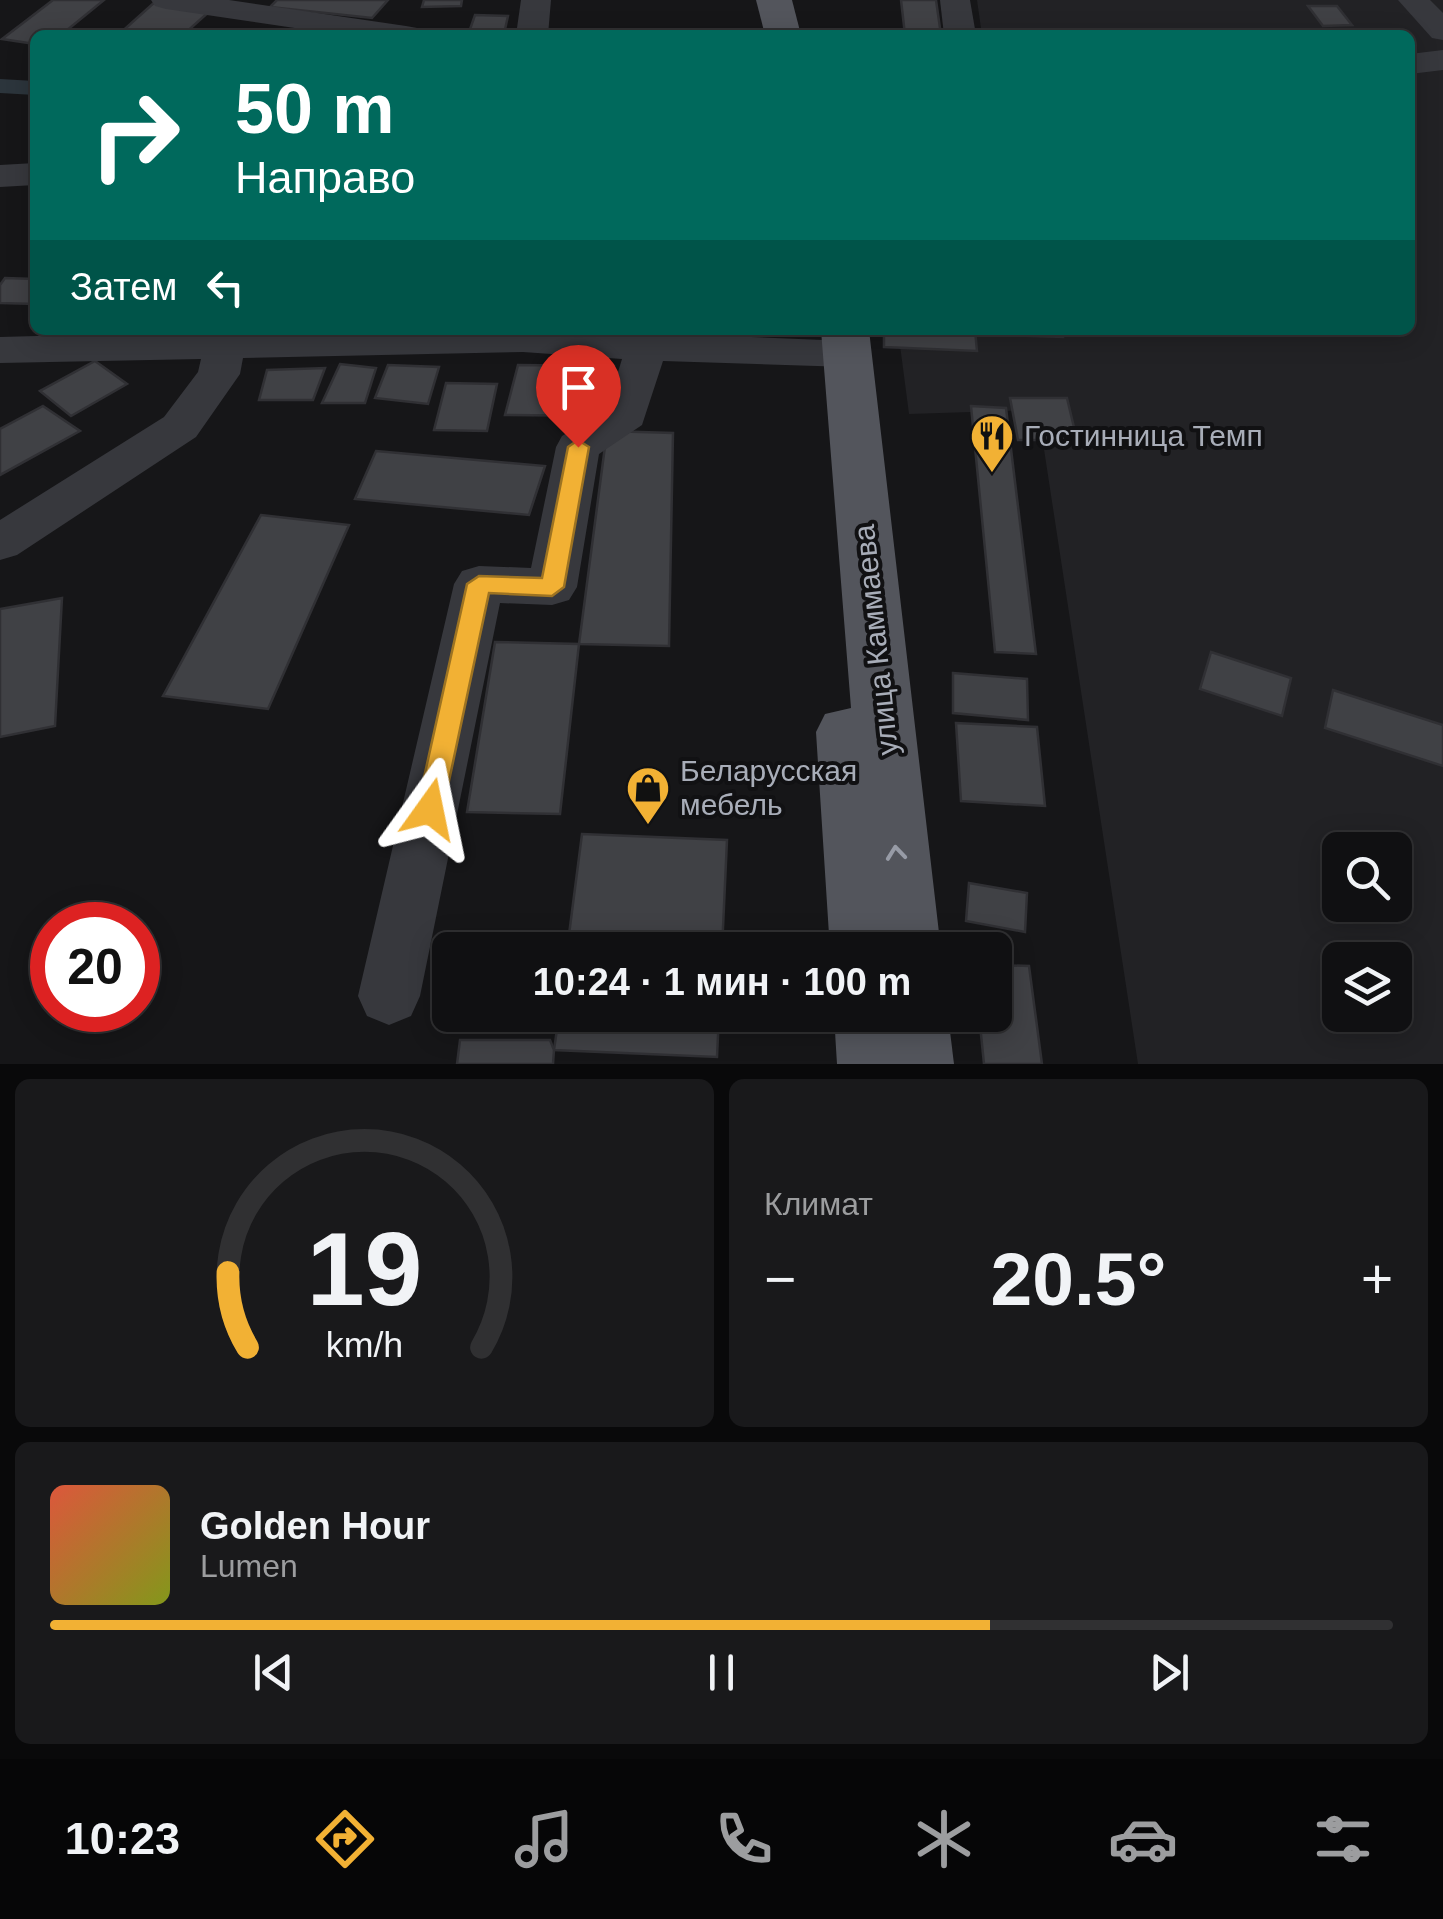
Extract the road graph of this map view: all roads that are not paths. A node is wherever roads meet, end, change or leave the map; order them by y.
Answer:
1 (166, 0) edge
2 (398, 0) edge
3 (536, 0) edge
4 (746, 0) edge
5 (774, 0) edge
6 (955, 0) edge
7 (1413, 0) edge
8 (242, 5) edge
9 (375, 30) edge
10 (396, 30) edge
11 (533, 30) edge
12 (753, 30) edge
13 (782, 30) edge
14 (959, 30) edge
15 (1443, 31) edge
16 (1443, 60) edge
17 (1415, 63) edge
18 (30, 174) edge
19 (0, 176) edge
20 (493, 335) edge
21 (532, 335) edge
22 (174, 338) edge
23 (831, 342) edge
24 (224, 344) junction
25 (646, 348) junction
26 (0, 350) edge
27 (0, 544) edge
28 (863, 932) edge
29 (904, 932) edge
30 (389, 996) dead end
31 (871, 1032) edge
32 (914, 1032) edge
33 (874, 1064) edge
34 (917, 1064) edge

1 - 8 street
2 - 10 street
3 - 11 street
4 - 12 main road
5 - 13 main road
6 - 14 street
7 - 15 street
8 - 9 street
16 - 17 street
18 - 19 street
20 - 24 street
21 - 25 street
22 - 24 street
22 - 26 street
23 - 25 street
23 - 28 main road, улица Каммаева
29 -> 23 main road, улица Каммаева
24 - 27 street
25 - 30 street
31 - 33 main road
32 - 34 main road

